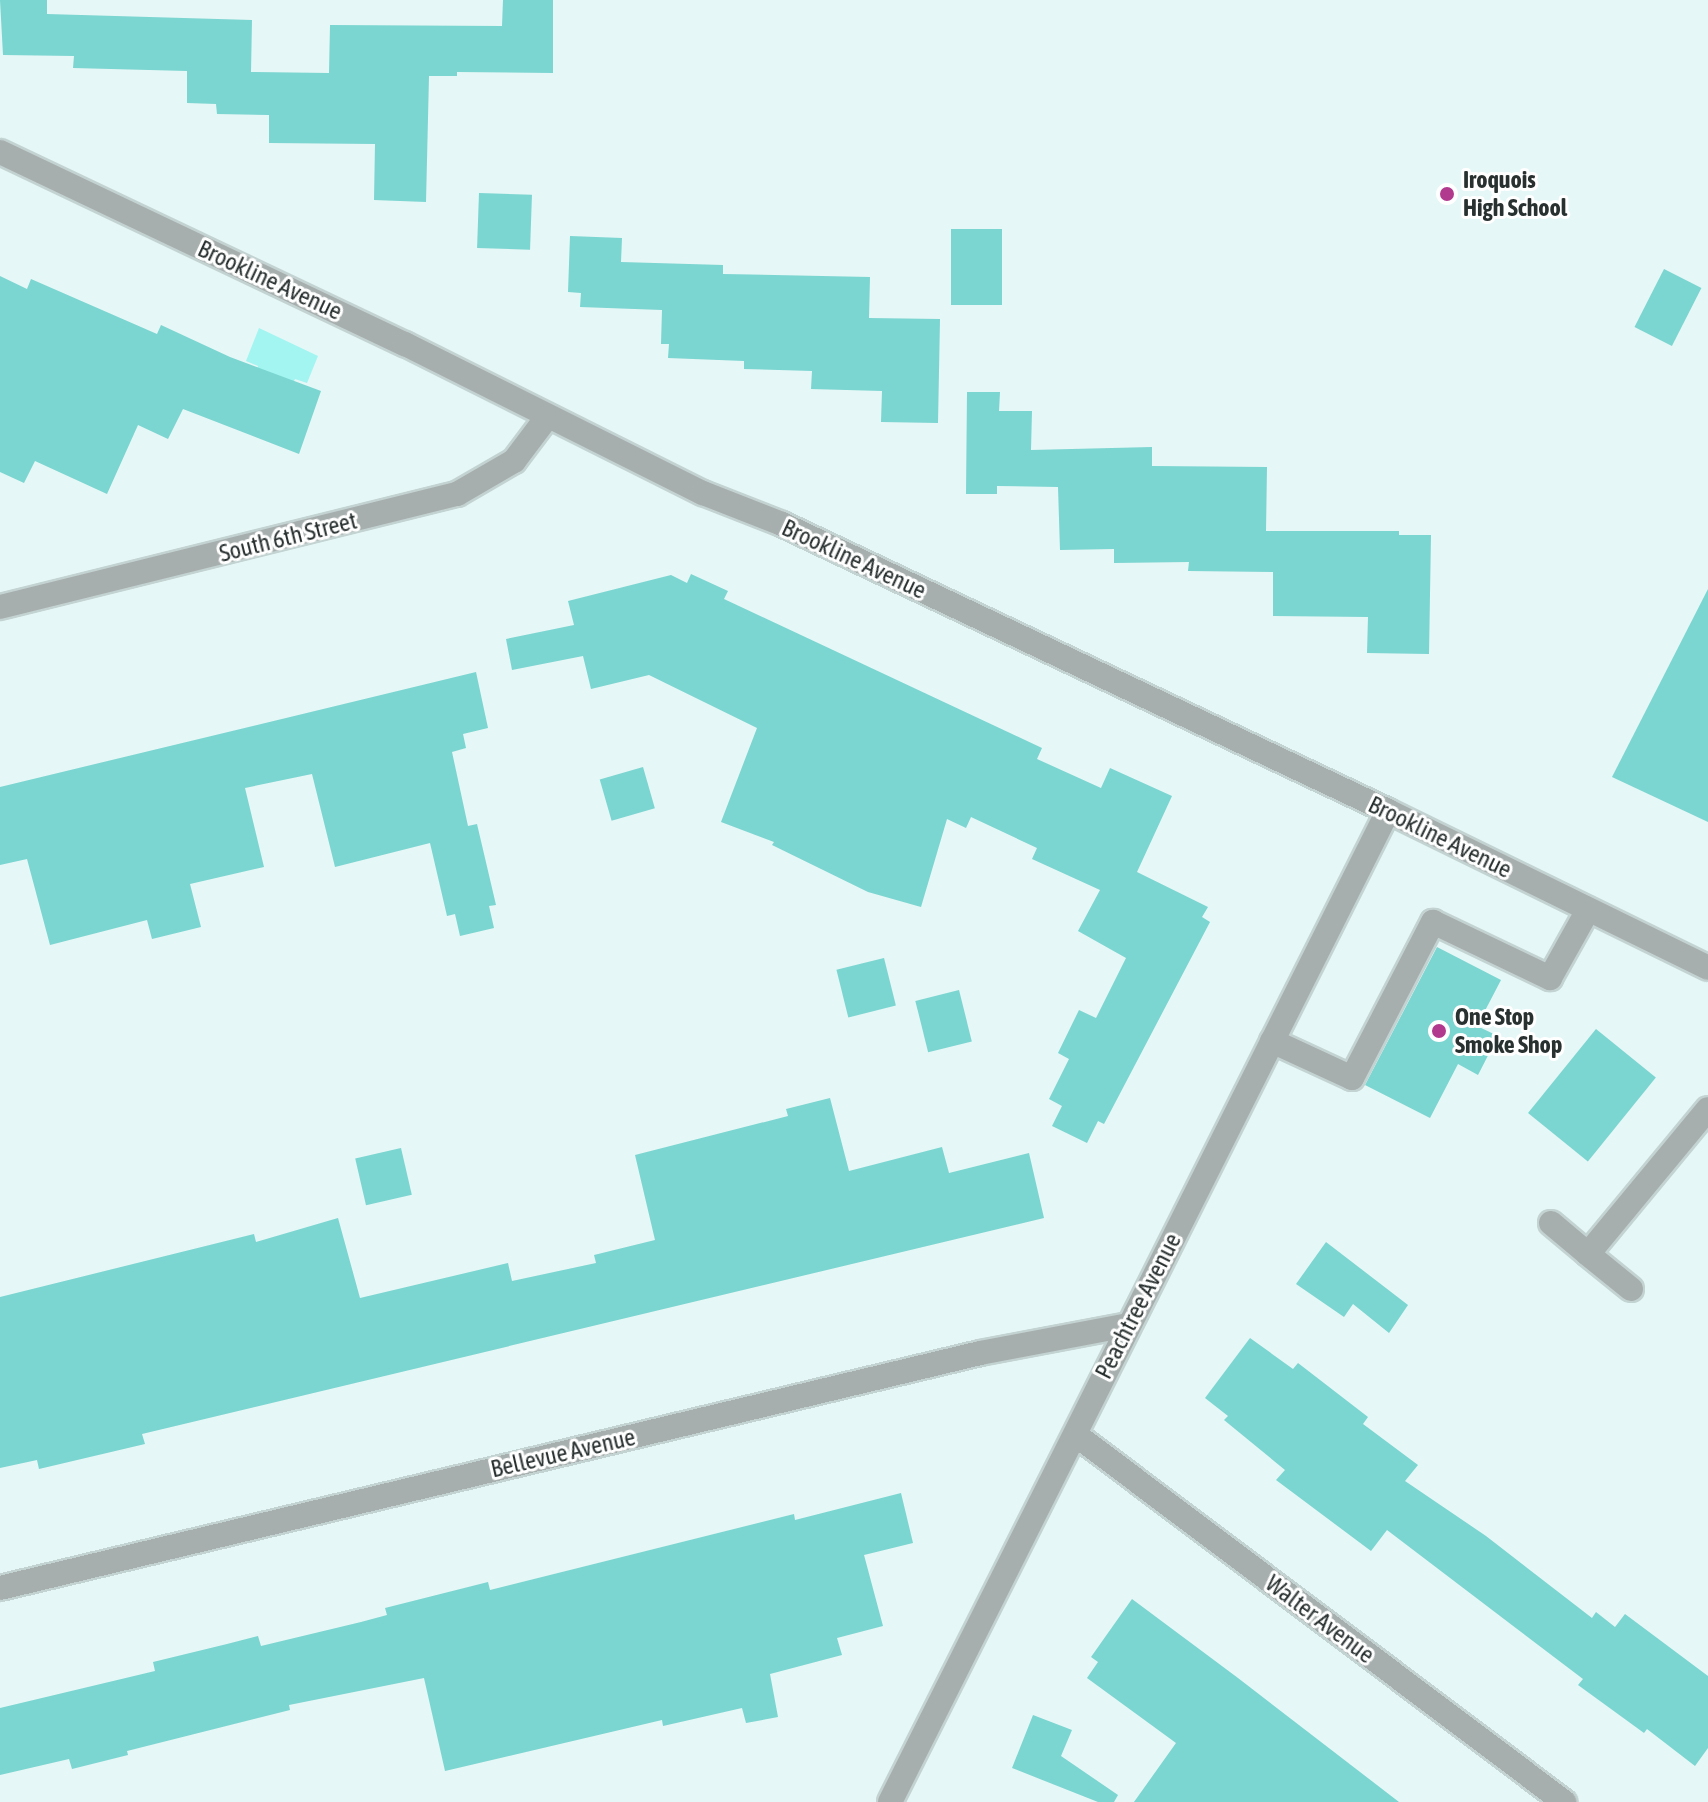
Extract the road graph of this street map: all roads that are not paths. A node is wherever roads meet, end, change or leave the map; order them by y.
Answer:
1 (0, 152) edge
2 (548, 416) junction
3 (0, 607) edge
4 (1388, 811) junction
5 (1588, 910) junction
6 (1708, 968) edge
7 (1272, 1041) junction
8 (1708, 1109) edge
9 (1551, 1223) dead end
10 (1588, 1254) junction
11 (1631, 1289) dead end
12 (1128, 1325) junction
13 (1076, 1435) junction
14 (0, 1588) edge
15 (890, 1802) edge
16 (1564, 1802) edge

1 - 2 street, Brookline Avenue
2 - 3 street, South 6th Street
2 - 4 street, Brookline Avenue
4 - 5 street, Brookline Avenue
4 - 7 street, Peachtree Avenue
5 - 6 street, Brookline Avenue
5 - 7 street
7 - 12 street, Peachtree Avenue
8 - 10 street
9 - 10 street
10 - 11 street
12 - 13 street, Peachtree Avenue
12 - 14 street, Bellevue Avenue
13 - 15 street, Peachtree Avenue
13 - 16 street, Walter Avenue

